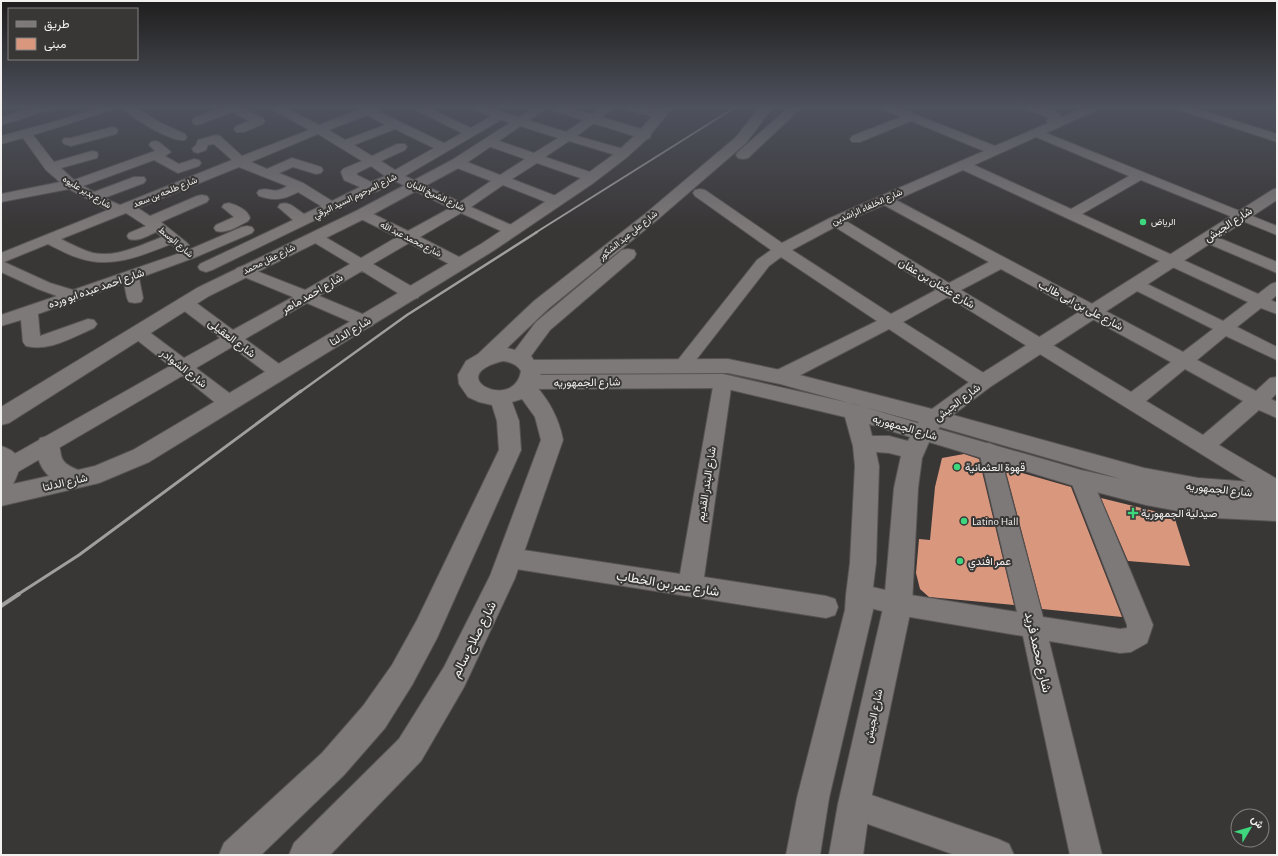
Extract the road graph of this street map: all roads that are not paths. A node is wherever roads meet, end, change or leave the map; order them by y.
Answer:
1 (37, 148) edge
2 (88, 148) edge
3 (151, 148) joint
4 (227, 148) edge
5 (271, 148) edge
6 (351, 148) edge
7 (398, 148) edge
8 (403, 148) edge
9 (444, 148) edge
10 (480, 148) edge
11 (506, 148) edge
12 (551, 148) edge
13 (605, 148) edge
14 (628, 148) edge
15 (731, 148) edge
16 (751, 148) edge
17 (987, 148) edge
18 (1002, 148) edge
19 (1073, 148) edge
20 (995, 151) junction
21 (261, 152) junction
22 (622, 153) junction
23 (366, 157) junction
24 (427, 158) junction
25 (536, 158) junction
26 (239, 161) junction
27 (68, 162) junction
28 (341, 162) dead end
29 (106, 163) dead end
30 (457, 163) junction
31 (286, 165) junction
32 (963, 165) junction
33 (129, 166) junction
34 (51, 167) junction
35 (316, 170) dead end
36 (193, 171) junction
37 (270, 173) junction
38 (1140, 175) junction
39 (395, 176) junction
40 (590, 177) junction
41 (503, 180) junction
42 (72, 185) junction
43 (298, 186) junction
44 (414, 186) junction
45 (373, 188) junction
46 (264, 193) dead end
47 (700, 193) junction
48 (1276, 194) edge
49 (93, 197) junction
50 (1, 198) edge
51 (202, 199) dead end
52 (884, 199) junction
53 (556, 201) junction
54 (229, 207) dead end
55 (286, 207) dead end
56 (332, 207) junction
57 (461, 207) junction
58 (123, 208) junction
59 (362, 214) junction
60 (1070, 215) junction
61 (1241, 216) junction
62 (304, 221) junction
63 (835, 221) junction
64 (154, 223) junction
65 (247, 230) dead end
66 (513, 231) junction
67 (1277, 231) edge
68 (134, 236) dead end
69 (315, 237) junction
70 (407, 237) junction
71 (1207, 238) junction
72 (48, 239) junction
73 (182, 246) junction
74 (781, 250) junction
75 (1, 258) edge
76 (1172, 260) junction
77 (1001, 262) junction
78 (361, 264) junction
79 (460, 264) junction
80 (1, 266) edge
81 (206, 268) junction
82 (1277, 268) edge
83 (243, 271) junction
84 (27, 276) junction
85 (131, 276) junction
86 (221, 282) junction
87 (1, 284) edge
88 (1135, 284) junction
89 (1277, 287) edge
90 (948, 290) junction
91 (412, 294) junction
92 (74, 296) junction
93 (306, 296) junction
94 (135, 298) dead end
95 (1259, 301) junction
96 (185, 303) junction
97 (1277, 309) edge
98 (29, 311) junction
99 (1093, 311) junction
100 (1, 321) edge
101 (891, 321) junction
102 (366, 322) junction
103 (88, 324) dead end
104 (1224, 328) junction
105 (138, 332) junction
106 (233, 338) junction
107 (1040, 346) junction
108 (1277, 354) edge
109 (485, 358) junction
110 (1184, 360) junction
111 (683, 365) junction
112 (183, 367) junction
113 (279, 373) junction
114 (780, 377) junction
115 (520, 378) junction
116 (723, 381) junction
117 (983, 382) junction
118 (1277, 383) edge
119 (1258, 400) junction
120 (1132, 402) junction
121 (229, 403) junction
122 (1277, 411) edge
123 (854, 412) junction
124 (3, 414) edge
125 (924, 434) junction
126 (48, 444) junction
127 (864, 446) junction
128 (1204, 446) junction
129 (989, 451) junction
130 (4, 468) edge
131 (78, 479) junction
132 (1081, 479) junction
133 (1277, 490) edge
134 (1277, 493) edge
135 (1, 496) edge
136 (1277, 511) edge
137 (510, 558) junction
138 (690, 587) junction
139 (859, 596) junction
140 (898, 604) junction
141 (826, 607) dead end
142 (1033, 626) junction
143 (854, 804) junction
144 (236, 855) edge
145 (306, 855) edge
146 (803, 855) edge
147 (846, 855) edge
148 (998, 855) edge
149 (1086, 855) edge

1 - 34 street, شارع بدير عليوه
2 - 27 street
3 - 33 street
3 - 36 street
4 - 26 street
5 - 21 street, شارع طلحه بن سعد
6 - 23 street, شارع الشيخ اللبان
7 - 23 street
8 - 24 street
9 - 24 street, شارع المرحوم السيد البرقي
10 - 30 street, شارع عقل محمد
11 - 25 street
12 - 25 street, شارع احمد ماهر
13 - 22 street
14 - 22 street, شارع الدلتا
15 - 109 street, شارع على عبد الشكور
16 - 47 street, شارع على عبد الشكور
17 - 20 street
18 - 20 street, شارع الخلفاء الراشدين
19 - 38 street
20 - 32 street, شارع الخلفاء الراشدين
21 - 26 street, شارع طلحه بن سعد
21 - 31 street
22 - 40 street, شارع الدلتا
23 - 28 street
23 - 39 street, شارع الشيخ اللبان
23 - 45 street
24 - 39 street, شارع المرحوم السيد البرقي
25 - 40 street
25 - 41 street, شارع احمد ماهر
26 - 36 street, شارع طلحه بن سعد
26 - 37 street
27 - 29 street
27 - 34 street
30 - 41 street
30 - 44 street, شارع عقل محمد
31 - 35 street
31 - 37 street
32 - 52 street, شارع الخلفاء الراشدين
32 - 60 street
33 - 42 street
33 - 49 street
34 - 42 street, شارع بدير عليوه
36 - 58 street, شارع طلحه بن سعد
37 - 43 street
38 - 60 street
38 - 61 street
39 - 44 street, شارع الشيخ اللبان
39 - 45 street, شارع المرحوم السيد البرقي
40 - 53 street, شارع الدلتا
41 - 53 street
41 - 57 street, شارع احمد ماهر
42 - 49 street, شارع بدير عليوه
42 - 50 street
43 - 46 street
43 - 56 street
44 - 57 street, شارع الشيخ اللبان
44 - 59 street, شارع عقل محمد
45 - 56 street, شارع المرحوم السيد البرقي
47 - 74 street
47 - 115 street, شارع على عبد الشكور
48 - 61 street, شارع الجيش
49 - 58 street, شارع بدير عليوه
51 - 64 street
52 - 63 street, شارع الخلفاء الراشدين
52 - 77 street, شارع على بن ابى طالب
53 - 66 street, شارع الدلتا
54 - 73 street
55 - 62 street
56 - 62 street, شارع المرحوم السيد البرقي
57 - 66 street, شارع الشيخ اللبان
57 - 70 street, شارع احمد ماهر
58 - 64 street, شارع الوسط
58 - 72 street, شارع طلحه بن سعد
59 - 69 street, شارع عقل محمد
59 - 70 street, شارع محمد عبد الله
60 - 76 street
61 - 67 street
61 - 71 street, شارع الجيش
62 - 81 street, شارع المرحوم السيد البرقي
63 - 74 street, شارع الخلفاء الراشدين
63 - 90 street, شارع عثمان بن عفان
64 - 68 street
64 - 73 street, شارع الوسط
65 - 73 street
66 - 79 street, شارع الدلتا
69 - 78 street
69 - 83 street, شارع عقل محمد
70 - 78 street, شارع احمد ماهر
70 - 79 street, شارع محمد عبد الله
71 - 76 street, شارع الجيش
71 - 82 street
72 - 73 street
72 - 75 street, شارع طلحه بن سعد
73 - 81 street, شارع الوسط
73 - 85 street, شارع احمد عبده ابو ورده
74 - 101 street
74 - 111 street, شارع الخلفاء الراشدين
76 - 88 street, شارع الجيش
76 - 95 street
77 - 90 street
77 - 99 street, شارع على بن ابى طالب
78 - 91 street
78 - 93 street, شارع احمد ماهر
79 - 91 street, شارع الدلتا
80 - 84 street
81 - 86 street, شارع الوسط
83 - 86 street, شارع عقل محمد
83 - 93 street
84 - 87 street
84 - 92 street
85 - 92 street, شارع احمد عبده ابو ورده
85 - 94 street
86 - 96 street, شارع عقل محمد
88 - 99 street, شارع الجيش
88 - 104 street
89 - 95 street
90 - 101 street
90 - 107 street, شارع عثمان بن عفان
91 - 102 street, شارع الدلتا
92 - 98 street, شارع احمد عبده ابو ورده
93 - 102 street
93 - 106 street, شارع احمد ماهر
95 - 97 street
95 - 104 street
96 - 105 street, شارع عقل محمد
96 - 106 street, شارع العقيلى
98 - 100 street, شارع احمد عبده ابو ورده
98 - 103 street
99 - 107 street, شارع الجيش
99 - 110 street, شارع على بن ابى طالب
101 - 114 street
101 - 117 street
102 - 113 street, شارع الدلتا
104 - 108 street
104 - 110 street
105 - 112 street, شارع الشوادر
105 - 124 street, شارع عقل محمد
106 - 112 street, شارع احمد ماهر
106 - 113 street, شارع العقيلى
107 - 117 street, شارع الجيش
107 - 120 street, شارع عثمان بن عفان
109 - 115 street
109 - 115 street
110 - 119 street, شارع على بن ابى طالب
110 - 120 street
111 - 114 street, شارع الجمهوريه
111 - 115 street, شارع الجمهوريه
112 - 121 street, شارع الشوادر
112 - 126 street, شارع احمد ماهر
113 - 121 street, شارع الدلتا
114 - 125 street, شارع الجمهوريه
115 - 116 street, شارع الجمهوريه
115 - 137 street, شارع صلاح سالم
115 - 144 street
116 - 123 street, شارع الجمهوريه
116 - 138 street, شارع البندر القديم
117 - 125 street, شارع الجيش
118 - 119 street
119 - 122 street, شارع على بن ابى طالب
119 - 128 street
120 - 128 street, شارع عثمان بن عفان
121 - 131 street, شارع الدلتا
123 - 125 street, شارع الجمهوريه
123 - 127 street
125 - 127 street
125 - 129 street, شارع الجمهوريه
125 - 134 street, شارع الجمهوريه
125 - 140 street, شارع الجيش
126 - 130 street, شارع احمد ماهر
126 - 131 street
127 - 139 street
128 - 133 street, شارع عثمان بن عفان
129 - 132 street, شارع الجمهوريه
129 - 142 street, شارع محمد فريد
131 - 135 street, شارع الدلتا
132 - 136 street, شارع الجمهوريه
132 - 142 street
137 - 138 street, شارع عمر بن الخطاب
137 - 145 street, شارع صلاح سالم
138 - 141 street, شارع عمر بن الخطاب
139 - 140 street
139 - 146 street
140 - 142 street
140 - 143 street, شارع الجيش
142 - 149 street, شارع محمد فريد
143 - 147 street, شارع الجيش
143 - 148 street

